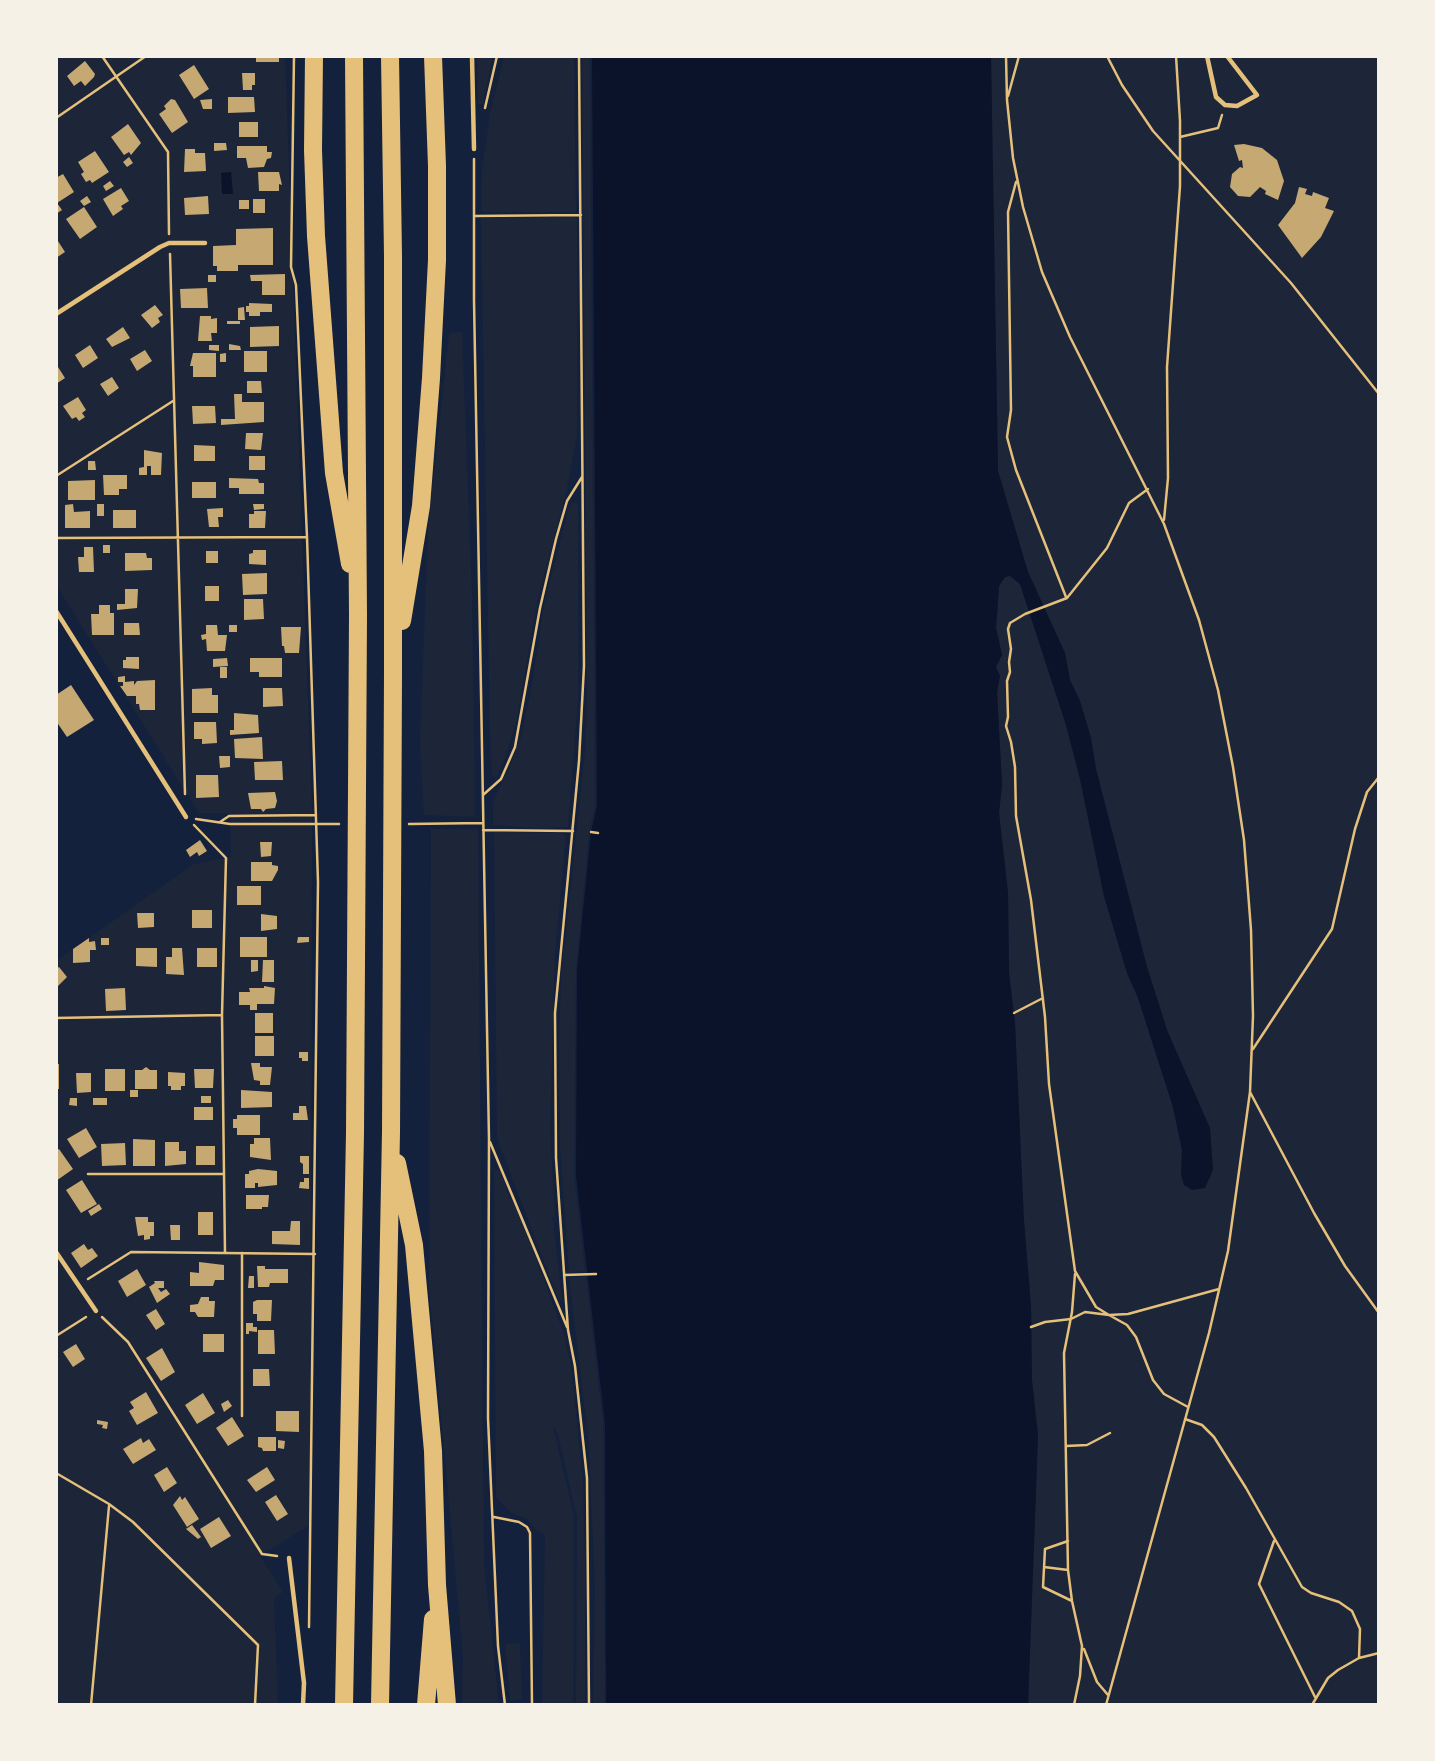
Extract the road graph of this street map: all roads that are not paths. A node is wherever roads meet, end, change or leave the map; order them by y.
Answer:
1 (314, 56) edge
2 (354, 56) edge
3 (390, 56) edge
4 (433, 56) edge
5 (472, 56) edge
6 (1207, 56) edge
7 (1227, 56) edge
8 (474, 149) road end
9 (205, 243) dead end
10 (56, 314) edge
11 (56, 611) edge
12 (358, 615) junction
13 (393, 673) junction
14 (186, 817) road end
15 (391, 1132) junction
16 (56, 1252) edge
17 (96, 1311) road end
18 (289, 1558) road end
19 (437, 1585) junction
20 (303, 1705) edge
21 (344, 1705) edge
22 (380, 1705) edge
23 (426, 1705) edge
24 (447, 1705) edge

1 - 12 highway
2 - 12 highway
3 - 13 highway
4 - 13 highway
5 - 8 lane
6 - 7 lane
9 - 10 lane
11 - 14 lane
12 - 21 highway
13 - 15 highway
15 - 19 highway
15 - 22 highway
16 - 17 lane
18 - 20 lane
19 - 23 highway
19 - 24 highway

